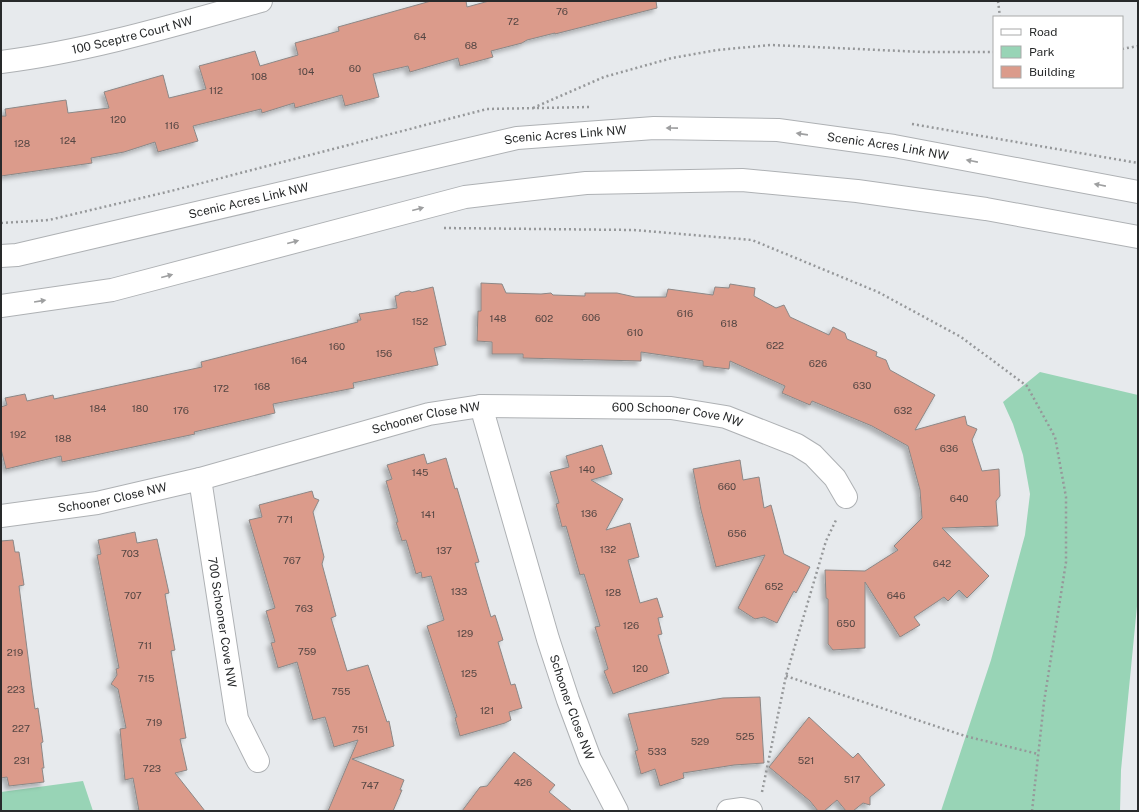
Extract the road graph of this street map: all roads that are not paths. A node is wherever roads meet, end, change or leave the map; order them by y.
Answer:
1 (261, 1) edge
2 (1, 62) edge
3 (1138, 192) edge
4 (1138, 237) edge
5 (1, 256) edge
6 (1, 306) edge
7 (481, 406) junction
8 (200, 480) junction
9 (846, 497) road end
10 (1, 516) edge
11 (258, 761) dead end
12 (756, 804) edge
13 (617, 811) edge
14 (728, 811) edge

1 - 2 street, 100 Sceptre Court NW
3 -> 5 street, Scenic Acres Link NW
6 -> 4 street
7 - 8 street, Schooner Close NW
7 - 9 street, 600 Schooner Cove NW
7 - 13 street, Schooner Close NW
8 - 10 street, Schooner Close NW
8 - 11 street, 700 Schooner Cove NW
12 - 14 street

